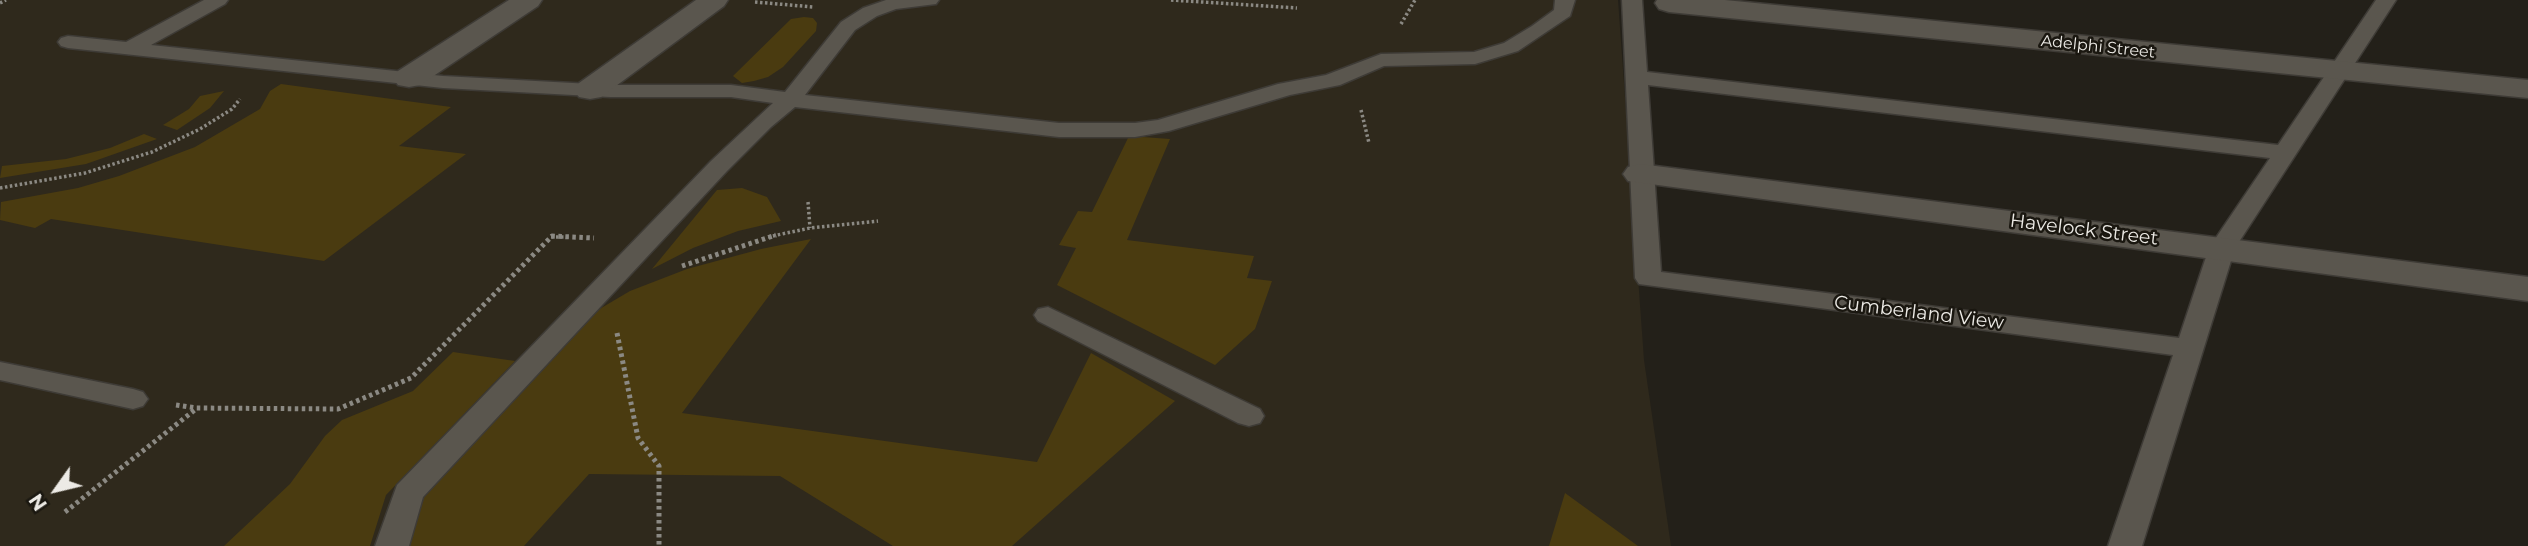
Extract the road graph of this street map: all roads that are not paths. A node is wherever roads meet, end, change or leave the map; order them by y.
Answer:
1 (218, 0) edge
2 (528, 0) edge
3 (714, 0) edge
4 (929, 0) edge
5 (1565, 0) edge
6 (1632, 0) edge
7 (2386, 0) edge
8 (1669, 3) dead end
9 (68, 42) dead end
10 (131, 48) junction
11 (2338, 71) junction
12 (1635, 77) junction
13 (409, 78) junction
14 (2528, 89) edge
15 (590, 90) junction
16 (790, 100) junction
17 (2284, 153) junction
18 (1640, 174) junction
19 (2222, 248) junction
20 (2528, 289) edge
21 (1048, 316) dead end
22 (2190, 348) junction
23 (0, 371) edge
24 (133, 399) road end
25 (1249, 416) dead end
26 (392, 546) edge
27 (2125, 546) edge

1 - 10 lane
2 - 13 street
3 - 15 street
4 - 16 lane
5 - 16 lane
6 - 12 lane
7 - 11 lane
8 - 11 street, Adelphi Street
9 - 10 lane
10 - 13 lane
11 - 14 street, Adelphi Street
11 - 17 lane
12 - 17 lane
12 - 18 lane
13 - 15 lane
15 - 16 lane
16 - 26 lane
17 - 19 lane
18 - 19 street, Havelock Street
18 - 22 lane, Cumberland View
19 - 20 street, Havelock Street
19 - 22 lane
21 - 25 lane
22 - 27 lane
23 - 24 lane

